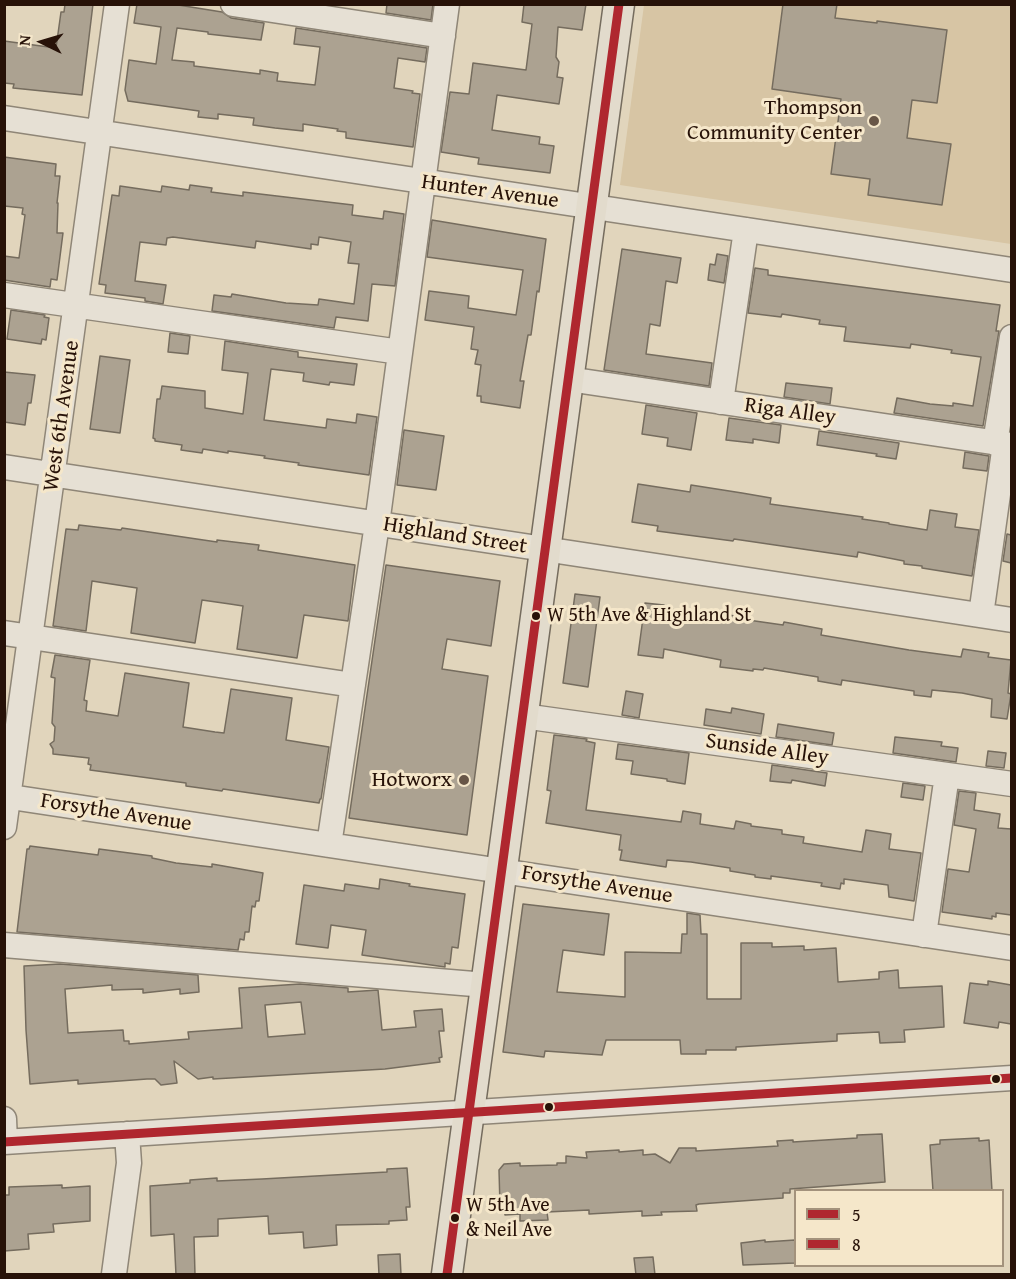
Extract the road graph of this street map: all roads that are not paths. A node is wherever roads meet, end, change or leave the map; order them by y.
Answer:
1 (117, 4) edge
2 (233, 4) edge
3 (447, 4) edge
4 (619, 4) edge
5 (442, 36) junction
6 (4, 118) edge
7 (100, 133) junction
8 (423, 182) junction
9 (592, 207) junction
10 (746, 230) junction
11 (1011, 270) edge
12 (4, 295) edge
13 (77, 305) junction
14 (1011, 337) edge
15 (400, 352) junction
16 (568, 379) junction
17 (721, 402) junction
18 (1004, 444) edge
19 (4, 468) edge
20 (54, 475) junction
21 (377, 524) junction
22 (546, 549) junction
23 (981, 615) junction
24 (1011, 620) edge
25 (4, 633) edge
26 (31, 637) junction
27 (353, 685) junction
28 (523, 716) junction
29 (947, 775) junction
30 (1011, 784) edge
31 (6, 796) edge
32 (4, 827) edge
33 (329, 845) junction
34 (501, 871) junction
35 (924, 935) junction
36 (4, 945) edge
37 (1011, 948) edge
38 (486, 985) junction
39 (1011, 1078) edge
40 (469, 1112) junction
41 (5, 1134) edge
42 (127, 1134) junction
43 (114, 1275) edge
44 (447, 1275) edge

1 - 7 street, West 6th Avenue
2 - 5 street
3 - 5 street
4 - 9 main road
5 - 8 street
6 - 7 street, Hunter Avenue
7 - 8 street, Hunter Avenue
7 - 13 street, West 6th Avenue
8 - 9 street, Hunter Avenue
8 - 15 street
9 - 10 street, Hunter Avenue
9 - 16 main road
10 - 11 street, Hunter Avenue
10 - 17 street
12 - 13 street
13 - 15 street
13 - 20 street, West 6th Avenue
14 - 18 street
15 - 21 street
16 - 17 street, Riga Alley
16 - 22 main road
17 - 18 street, Riga Alley
18 - 23 street
19 - 20 street, Highland Street
20 - 21 street, Highland Street
20 - 26 street, West 6th Avenue
21 - 22 street, Highland Street
21 - 27 street
22 - 23 street, Highland Street
22 - 28 main road
23 - 24 street, Highland Street
25 - 26 street
26 - 27 street
26 - 31 street, West 6th Avenue
27 - 33 street
28 - 29 street, Sunside Alley
28 - 34 main road
29 - 30 street, Sunside Alley
29 - 35 street
31 - 32 street, West 6th Avenue
31 - 33 street, Forsythe Avenue
33 - 34 street, Forsythe Avenue
34 - 35 street, Forsythe Avenue
34 - 38 main road
35 - 37 street, Forsythe Avenue
36 - 38 street
38 - 40 main road
39 - 40 street
40 - 42 street
40 - 44 main road
41 - 42 street
42 - 43 street

